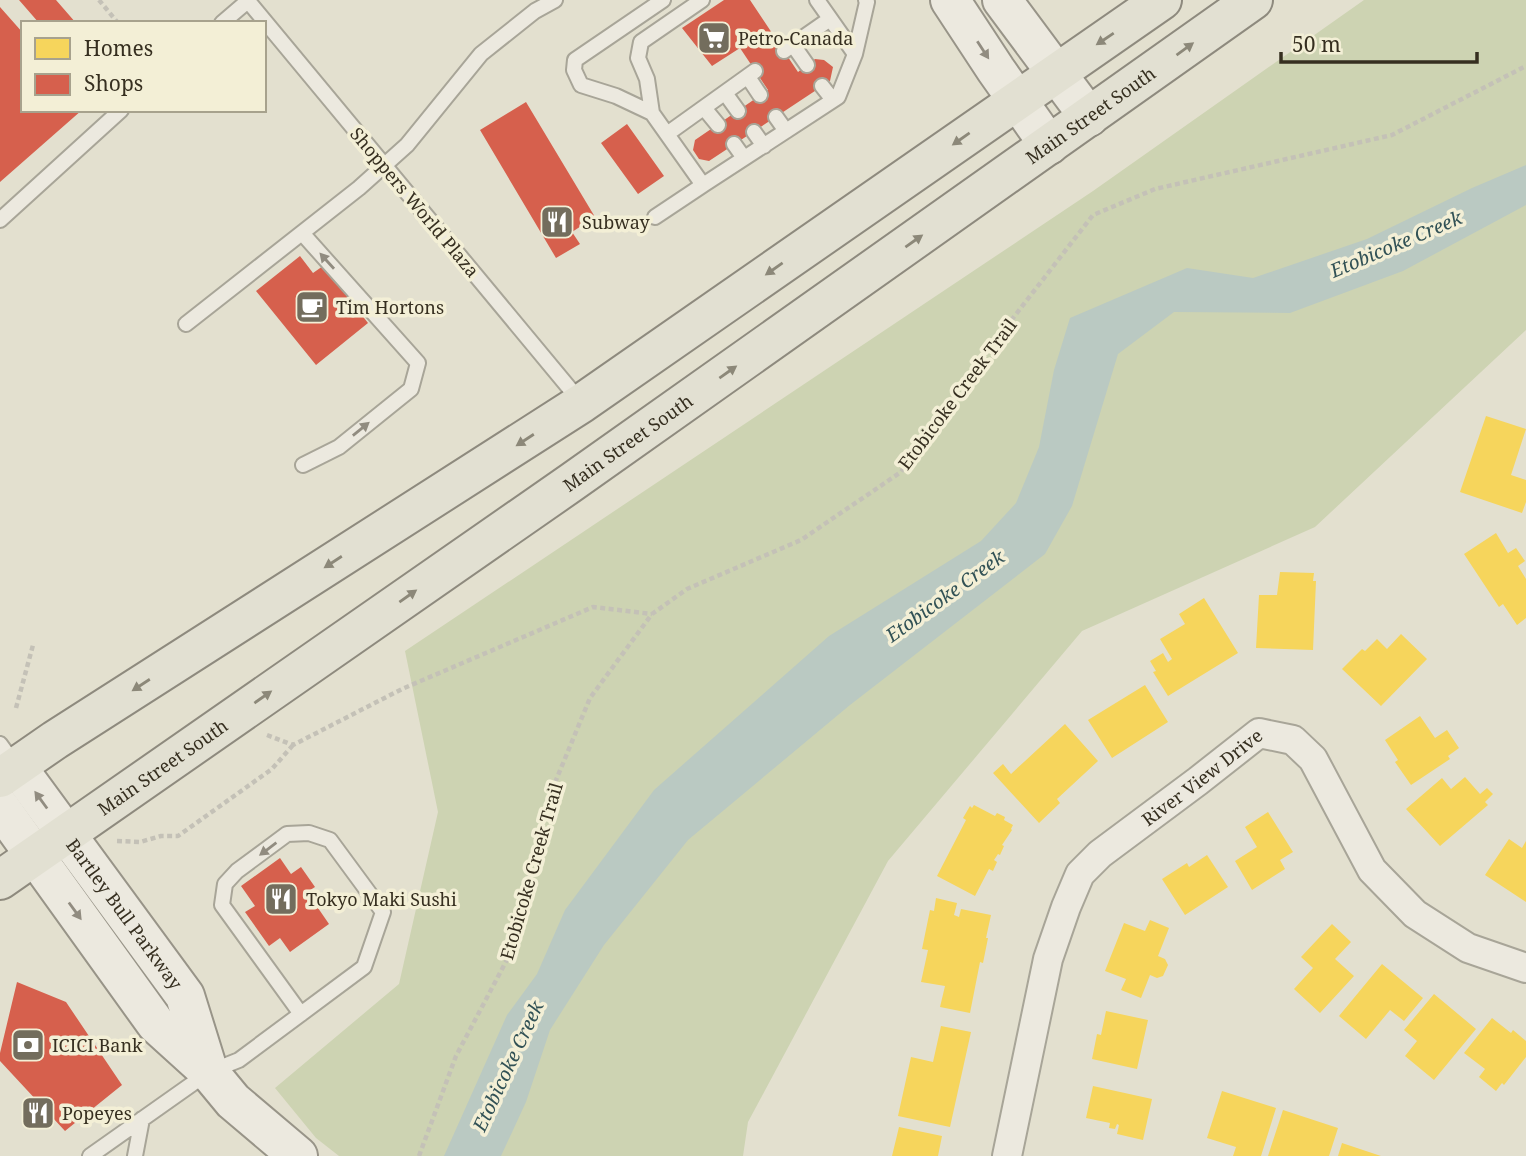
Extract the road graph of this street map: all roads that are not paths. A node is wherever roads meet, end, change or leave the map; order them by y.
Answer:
1 (248, 0) edge
2 (555, 0) edge
3 (663, 0) edge
4 (702, 0) edge
5 (817, 0) edge
6 (866, 0) edge
7 (950, 0) edge
8 (1002, 0) edge
9 (1161, 0) edge
10 (1253, 0) edge
11 (830, 19) junction
12 (224, 21) edge
13 (265, 21) edge
14 (266, 22) edge
15 (855, 54) junction
16 (807, 65) dead end
17 (1056, 73) junction
18 (822, 86) dead end
19 (725, 93) junction
20 (760, 95) dead end
21 (833, 100) junction
22 (1017, 100) junction
23 (705, 108) junction
24 (738, 111) dead end
25 (119, 112) edge
26 (652, 113) junction
27 (776, 117) dead end
28 (1089, 117) junction
29 (718, 125) dead end
30 (786, 131) junction
31 (754, 132) dead end
32 (667, 134) junction
33 (734, 144) dead end
34 (1049, 145) junction
35 (764, 146) junction
36 (744, 158) junction
37 (384, 165) junction
38 (703, 185) junction
39 (655, 217) dead end
40 (0, 219) edge
41 (302, 233) junction
42 (186, 324) dead end
43 (582, 403) junction
44 (303, 465) dead end
45 (6, 763) edge
46 (0, 807) edge
47 (66, 834) junction
48 (35, 856) junction
49 (0, 880) edge
50 (1526, 968) edge
51 (301, 1014) junction
52 (209, 1072) junction
53 (142, 1119) junction
54 (90, 1156) edge
55 (135, 1156) edge
56 (299, 1156) edge
57 (1007, 1156) edge

1 - 12 lane
1 - 13 lane, Shoppers World Plaza
2 - 37 lane
3 - 26 lane
4 - 26 lane
5 - 11 lane
6 - 15 lane
7 -> 22 street
8 - 17 street
9 -> 17 main road
28 -> 10 main road, Main Street South
11 - 15 lane
11 - 16 lane
14 - 37 lane, Shoppers World Plaza
15 - 21 lane
17 - 22 main road
17 - 28 street
18 - 21 lane
19 - 20 lane
19 - 23 lane
19 - 24 lane
21 - 30 lane
22 - 34 street
22 -> 43 main road
23 - 29 lane
23 - 32 lane
25 - 40 lane
26 - 32 lane
27 - 30 lane
28 - 34 main road, Main Street South
30 - 35 lane
31 - 35 lane
32 - 38 lane
33 - 36 lane
47 -> 34 main road, Main Street South
35 - 36 lane
36 - 38 lane
37 - 41 lane
37 - 43 lane, Shoppers World Plaza
38 - 39 lane
41 - 42 lane
44 -> 41 lane
43 -> 45 main road
47 -> 45 street, Bartley Bull Parkway
46 - 48 street, Bartley Bull Parkway
47 - 48 main road, Main Street South
47 - 52 street, Bartley Bull Parkway
48 - 49 main road, Main Street South
48 -> 52 street, Bartley Bull Parkway
50 - 57 street, River View Drive
51 -> 51 lane
51 - 52 lane
52 - 53 lane
52 - 56 street, Bartley Bull Parkway
53 - 54 lane
53 - 55 lane

